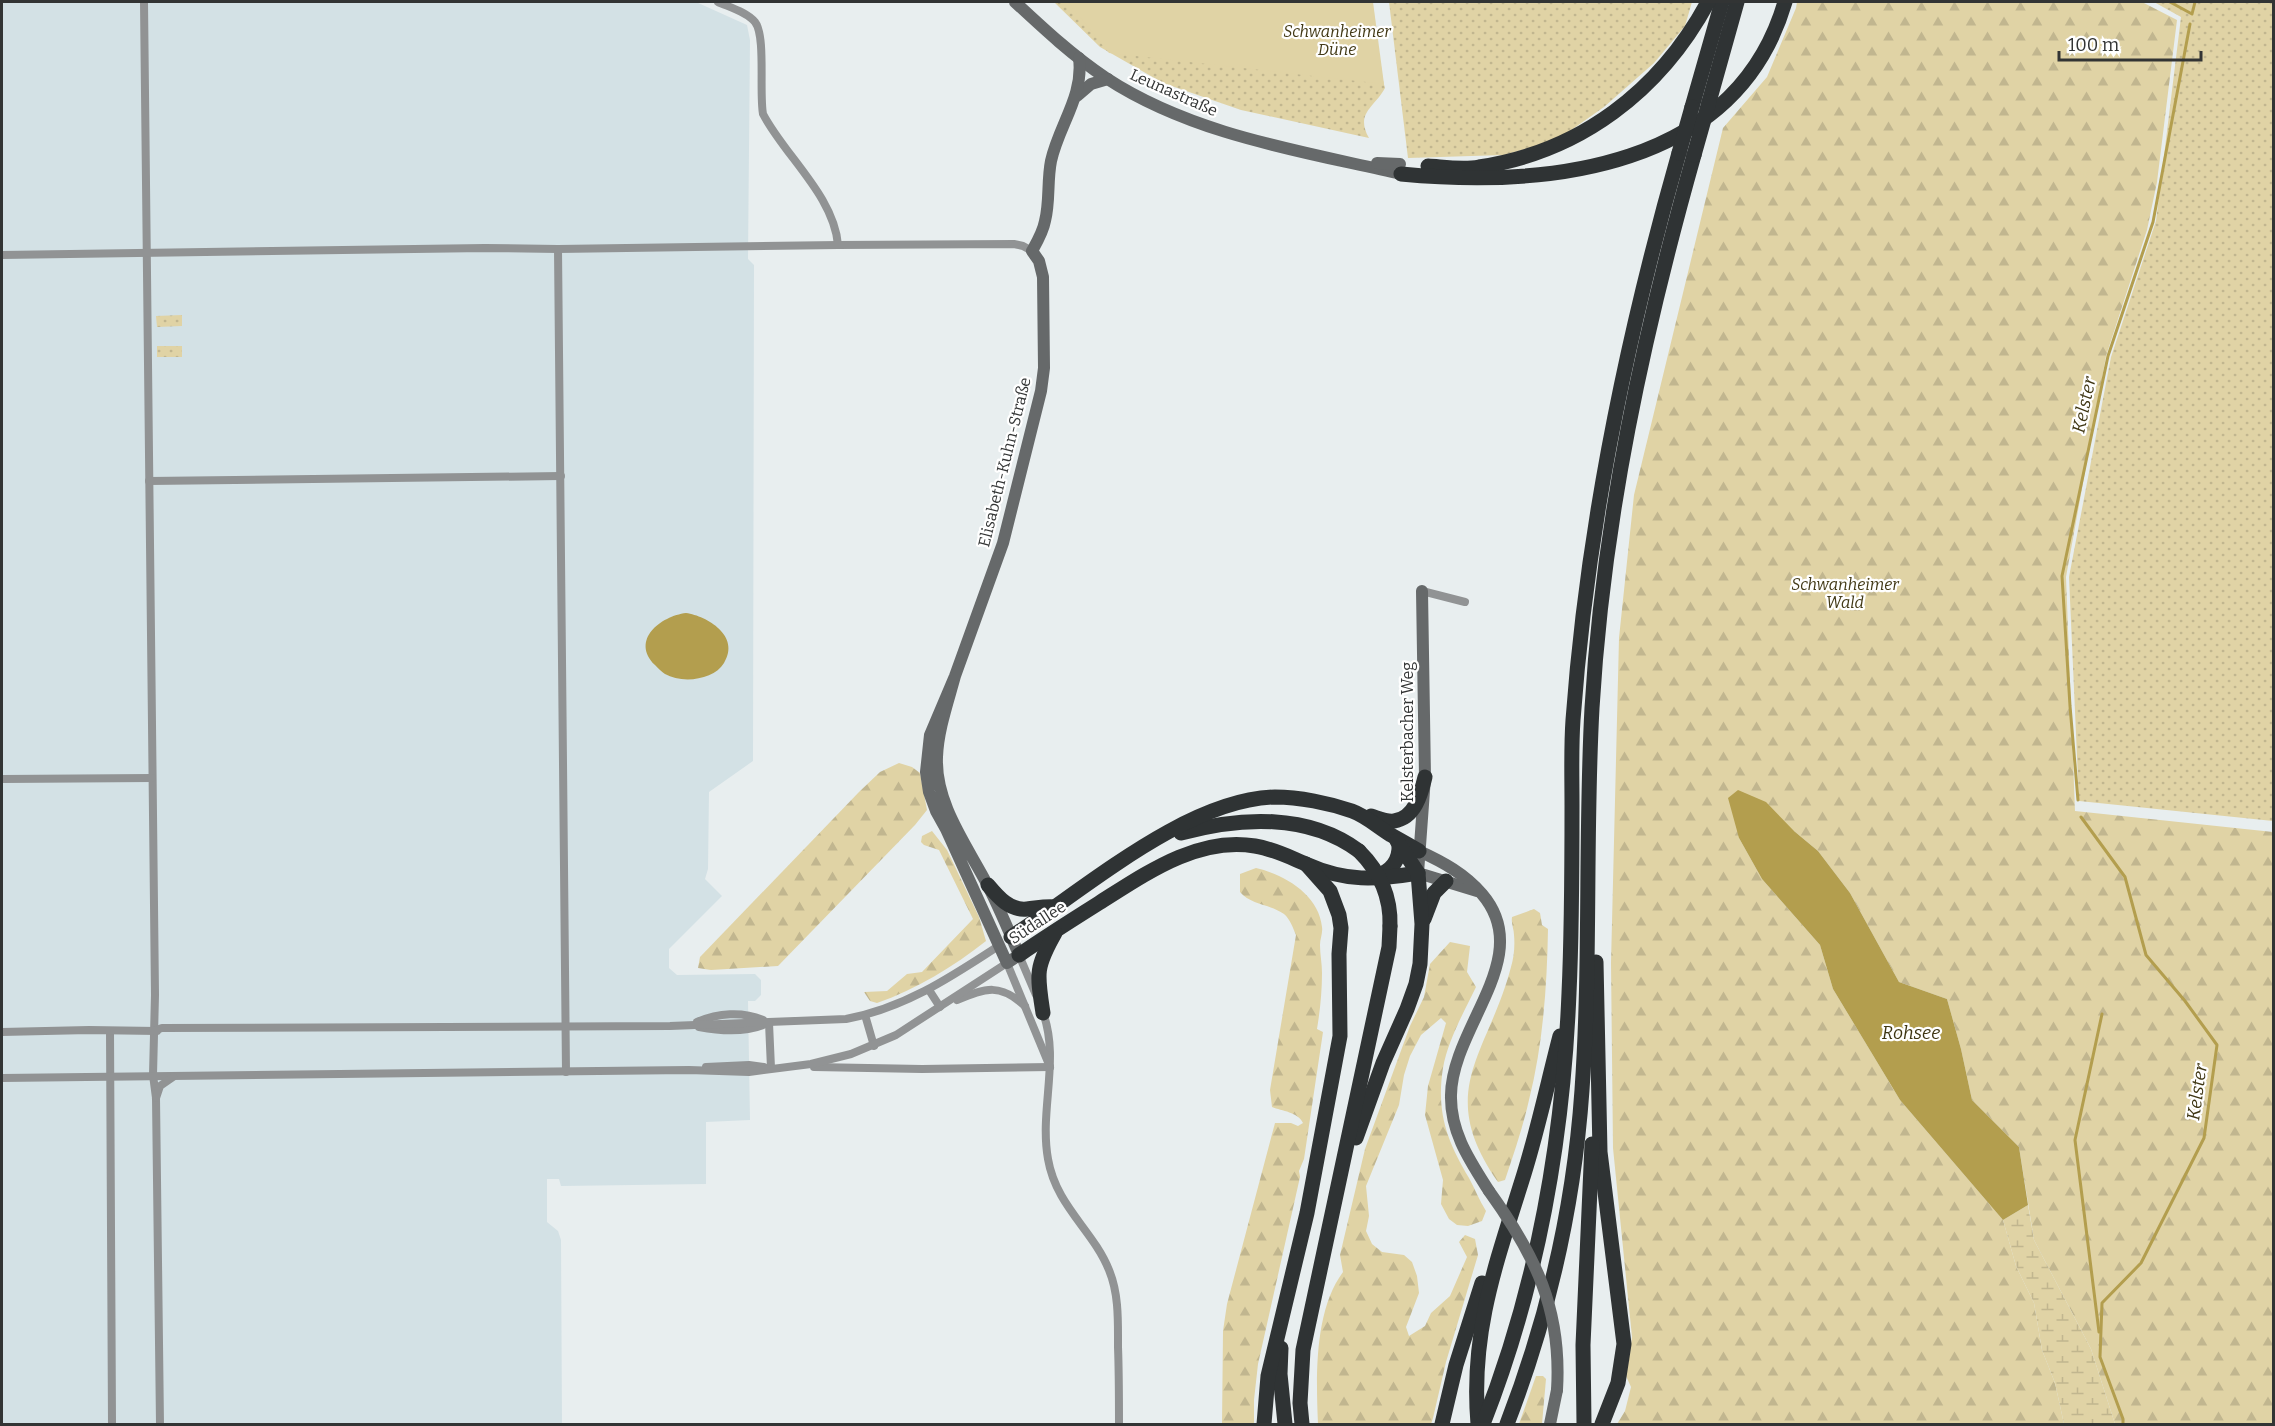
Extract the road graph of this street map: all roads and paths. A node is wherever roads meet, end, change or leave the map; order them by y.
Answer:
1 (144, 2) edge
2 (718, 2) edge
3 (1015, 2) edge
4 (1708, 2) edge
5 (1722, 2) edge
6 (1737, 2) edge
7 (1785, 2) edge
8 (1079, 58) junction
9 (1108, 79) junction
10 (1076, 97) junction
11 (1687, 154) junction
12 (1400, 169) junction
13 (838, 244) junction
14 (558, 249) junction
15 (1032, 251) junction
16 (147, 253) junction
17 (2, 255) edge
18 (561, 476) junction
19 (149, 481) junction
20 (1422, 591) joint
21 (1465, 602) dead end
22 (955, 676) junction
23 (1425, 777) junction
24 (152, 778) junction
25 (2, 779) edge
26 (1353, 811) junction
27 (1394, 839) junction
28 (1150, 844) junction
29 (1419, 851) junction
30 (1306, 864) junction
31 (1588, 869) junction
32 (1418, 873) junction
33 (1368, 879) junction
34 (1446, 881) junction
35 (988, 885) junction
36 (1481, 893) junction
37 (1055, 907) junction
38 (1422, 924) junction
39 (1057, 930) junction
40 (1006, 941) junction
41 (1013, 959) junction
42 (929, 990) junction
43 (1569, 992) junction
44 (940, 1007) junction
45 (1026, 1007) junction
46 (1043, 1013) junction
47 (865, 1015) junction
48 (769, 1023) junction
49 (566, 1026) junction
50 (1598, 1030) junction
51 (110, 1031) junction
52 (153, 1031) junction
53 (2, 1032) edge
54 (874, 1046) junction
55 (794, 1066) junction
56 (1050, 1067) junction
57 (771, 1068) junction
58 (566, 1072) junction
59 (153, 1075) junction
60 (109, 1076) junction
61 (174, 1077) junction
62 (2, 1078) edge
63 (156, 1098) junction
64 (1334, 1200) junction
65 (1496, 1261) junction
66 (1281, 1327) junction
67 (112, 1425) edge
68 (160, 1425) edge
69 (1119, 1425) edge
70 (1264, 1425) edge
71 (1285, 1425) edge
72 (1302, 1425) edge
73 (1442, 1425) edge
74 (1478, 1425) edge
75 (1483, 1425) edge
76 (1507, 1425) edge
77 (1552, 1425) edge
78 (1584, 1425) edge
79 (1602, 1425) edge

1 - 16 street
2 - 13 street
3 - 8 street, Leunastraße
4 - 12 highway
5 - 11 highway, bridge
6 - 11 highway, bridge
7 - 12 highway
8 - 9 street, Leunastraße
8 - 10 street
9 - 10 street
9 - 12 street, Leunastraße
10 - 15 street
11 - 31 highway
11 - 43 highway
13 - 14 street
13 - 15 street
14 - 16 street
14 - 18 street
15 - 22 street, Elisabeth-Kuhn-Straße
16 - 17 street
16 - 19 street
18 - 19 street
18 - 49 street
19 - 24 street
20 - 21 street
20 - 23 street, Kelsterbacher Weg
22 - 35 street, Elisabeth-Kuhn-Straße
22 - 40 street, Elisabeth-Kuhn-Straße
23 - 26 highway
23 - 29 street, Kelsterbacher Weg
24 - 25 street
24 - 52 street
26 - 27 highway
26 - 28 highway
27 - 29 highway
27 - 32 highway
27 - 33 highway
28 - 37 highway, Südallee
28 - 64 highway, bridge
29 - 32 street, Kelsterbacher Weg
29 - 36 street
30 - 33 highway, Südallee
30 - 39 highway, Südallee
30 - 66 highway
31 - 50 highway
31 - 76 highway
32 - 33 highway, Südallee
32 - 34 street
32 - 38 highway
34 - 36 street
34 - 38 highway
35 - 37 highway
35 - 40 street, Elisabeth-Kuhn-Straße
36 - 77 street, bridge
37 - 40 highway, Südallee
38 - 64 highway
39 - 41 highway, Südallee
39 - 46 highway
40 - 41 street, Elisabeth-Kuhn-Straße
40 - 42 street, Südallee
41 - 44 street, Südallee
41 - 45 street
41 - 46 street
42 - 44 street
42 - 47 street, Südallee
43 - 65 highway
43 - 75 highway
44 - 45 street
44 - 54 street, Südallee
45 - 56 street
46 - 56 street
47 - 48 street, Südallee
47 - 54 street
48 - 49 street, Südallee
48 - 57 street
49 - 52 street, Südallee
49 - 58 street
50 - 78 highway
50 - 79 highway
51 - 52 street, Südallee
51 - 53 street, Südallee
51 - 60 street
52 - 59 street
54 - 55 street, Südallee
55 - 56 street, Südallee
55 - 57 street, Südallee
56 - 69 street
57 - 58 street, Südallee
58 - 61 street, Südallee
59 - 60 street, Südallee
59 - 61 street, Südallee
59 - 63 street
60 - 62 street, Südallee
60 - 67 street
61 - 63 street
63 - 68 street
64 - 72 highway
65 - 73 highway
65 - 74 highway
66 - 70 highway
66 - 71 highway

